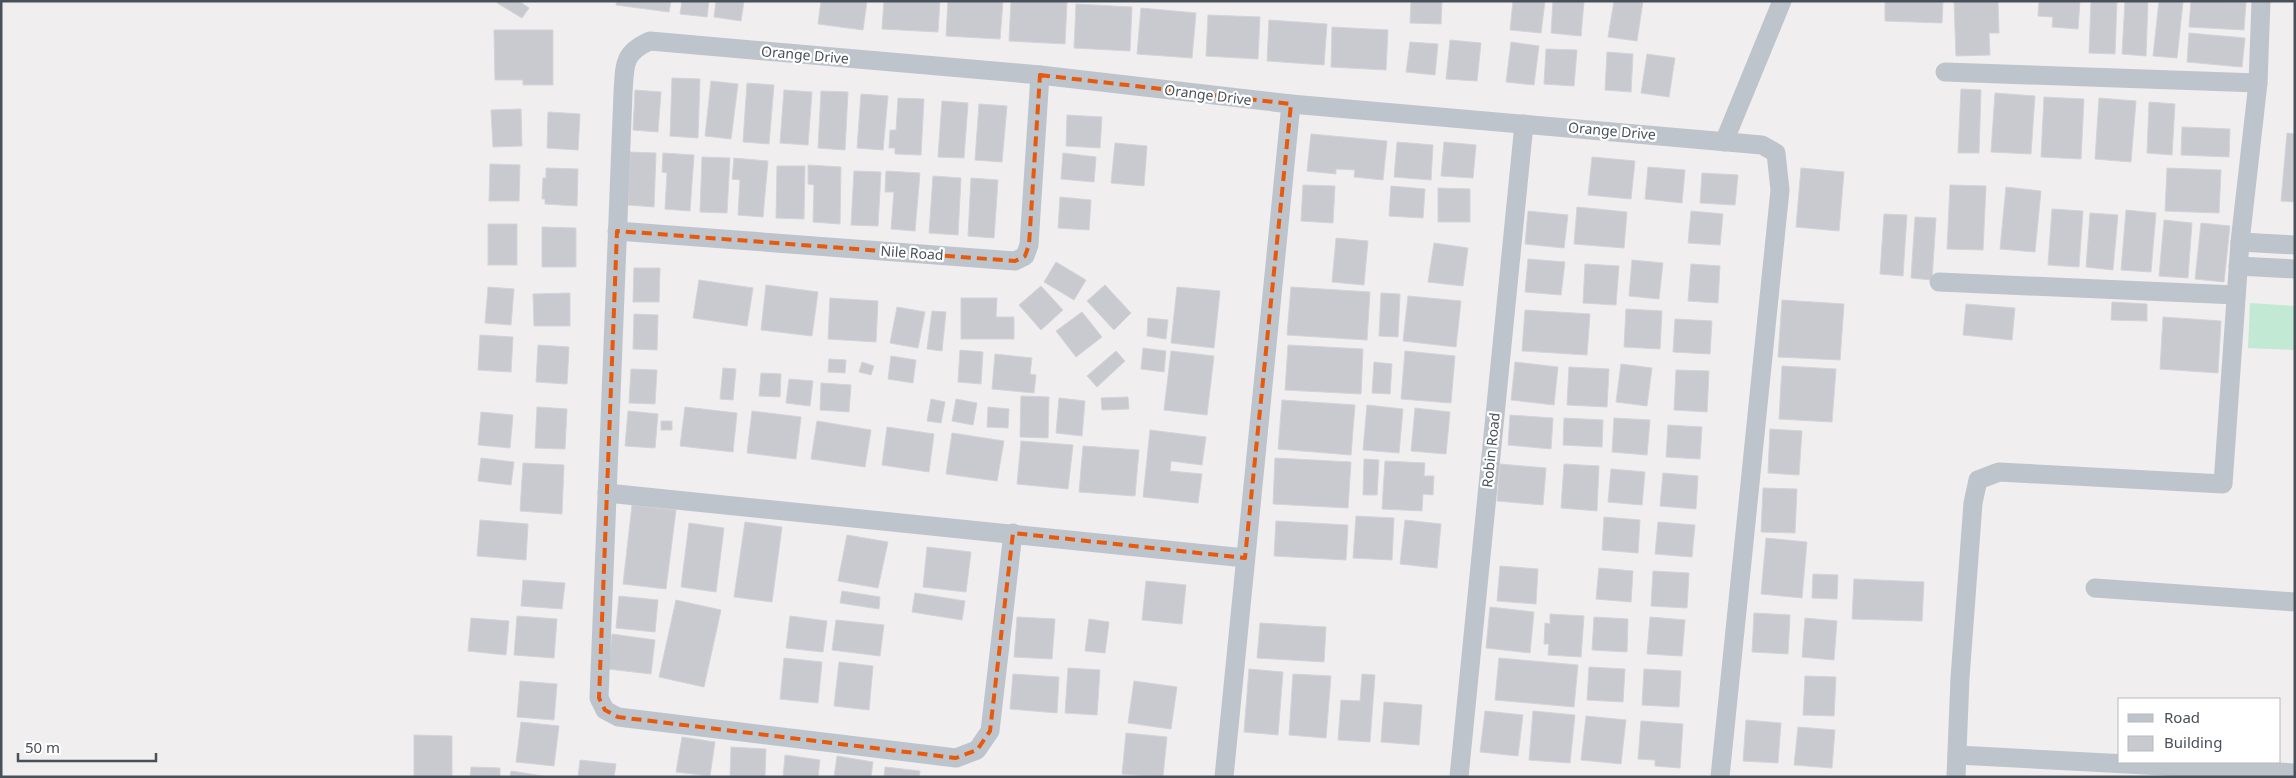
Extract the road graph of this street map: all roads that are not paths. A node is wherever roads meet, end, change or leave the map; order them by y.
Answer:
1 (1782, 1) edge
2 (2261, 1) edge
3 (1945, 72) dead end
4 (1040, 75) junction
5 (2258, 83) junction
6 (1291, 104) junction
7 (1524, 124) junction
8 (1724, 142) junction
9 (617, 231) junction
10 (2240, 242) junction
11 (2295, 246) edge
12 (2238, 266) junction
13 (2295, 269) edge
14 (1939, 282) dead end
15 (2236, 295) junction
16 (607, 493) junction
17 (1013, 533) junction
18 (1244, 558) junction
19 (2095, 588) dead end
20 (2295, 602) edge
21 (1957, 755) junction
22 (2295, 773) edge
23 (1224, 777) edge
24 (1459, 777) edge
25 (1720, 777) edge
26 (1956, 777) edge

1 - 8 street
2 - 5 street
3 - 5 street
4 - 6 street, Orange Drive
4 - 9 street, Nile Road
4 - 9 street, Orange Drive
5 - 10 street
6 - 7 street, Orange Drive
6 - 18 street
7 - 8 street, Orange Drive
7 - 24 street, Robin Road
8 - 25 street, Orange Drive
9 - 16 street
10 - 11 street
10 - 12 street
12 - 13 street
12 - 15 street
14 - 15 street
15 - 21 street
16 - 17 street
16 - 17 street
17 - 18 street
18 - 23 street
19 - 20 street
21 - 22 street
21 - 26 street

